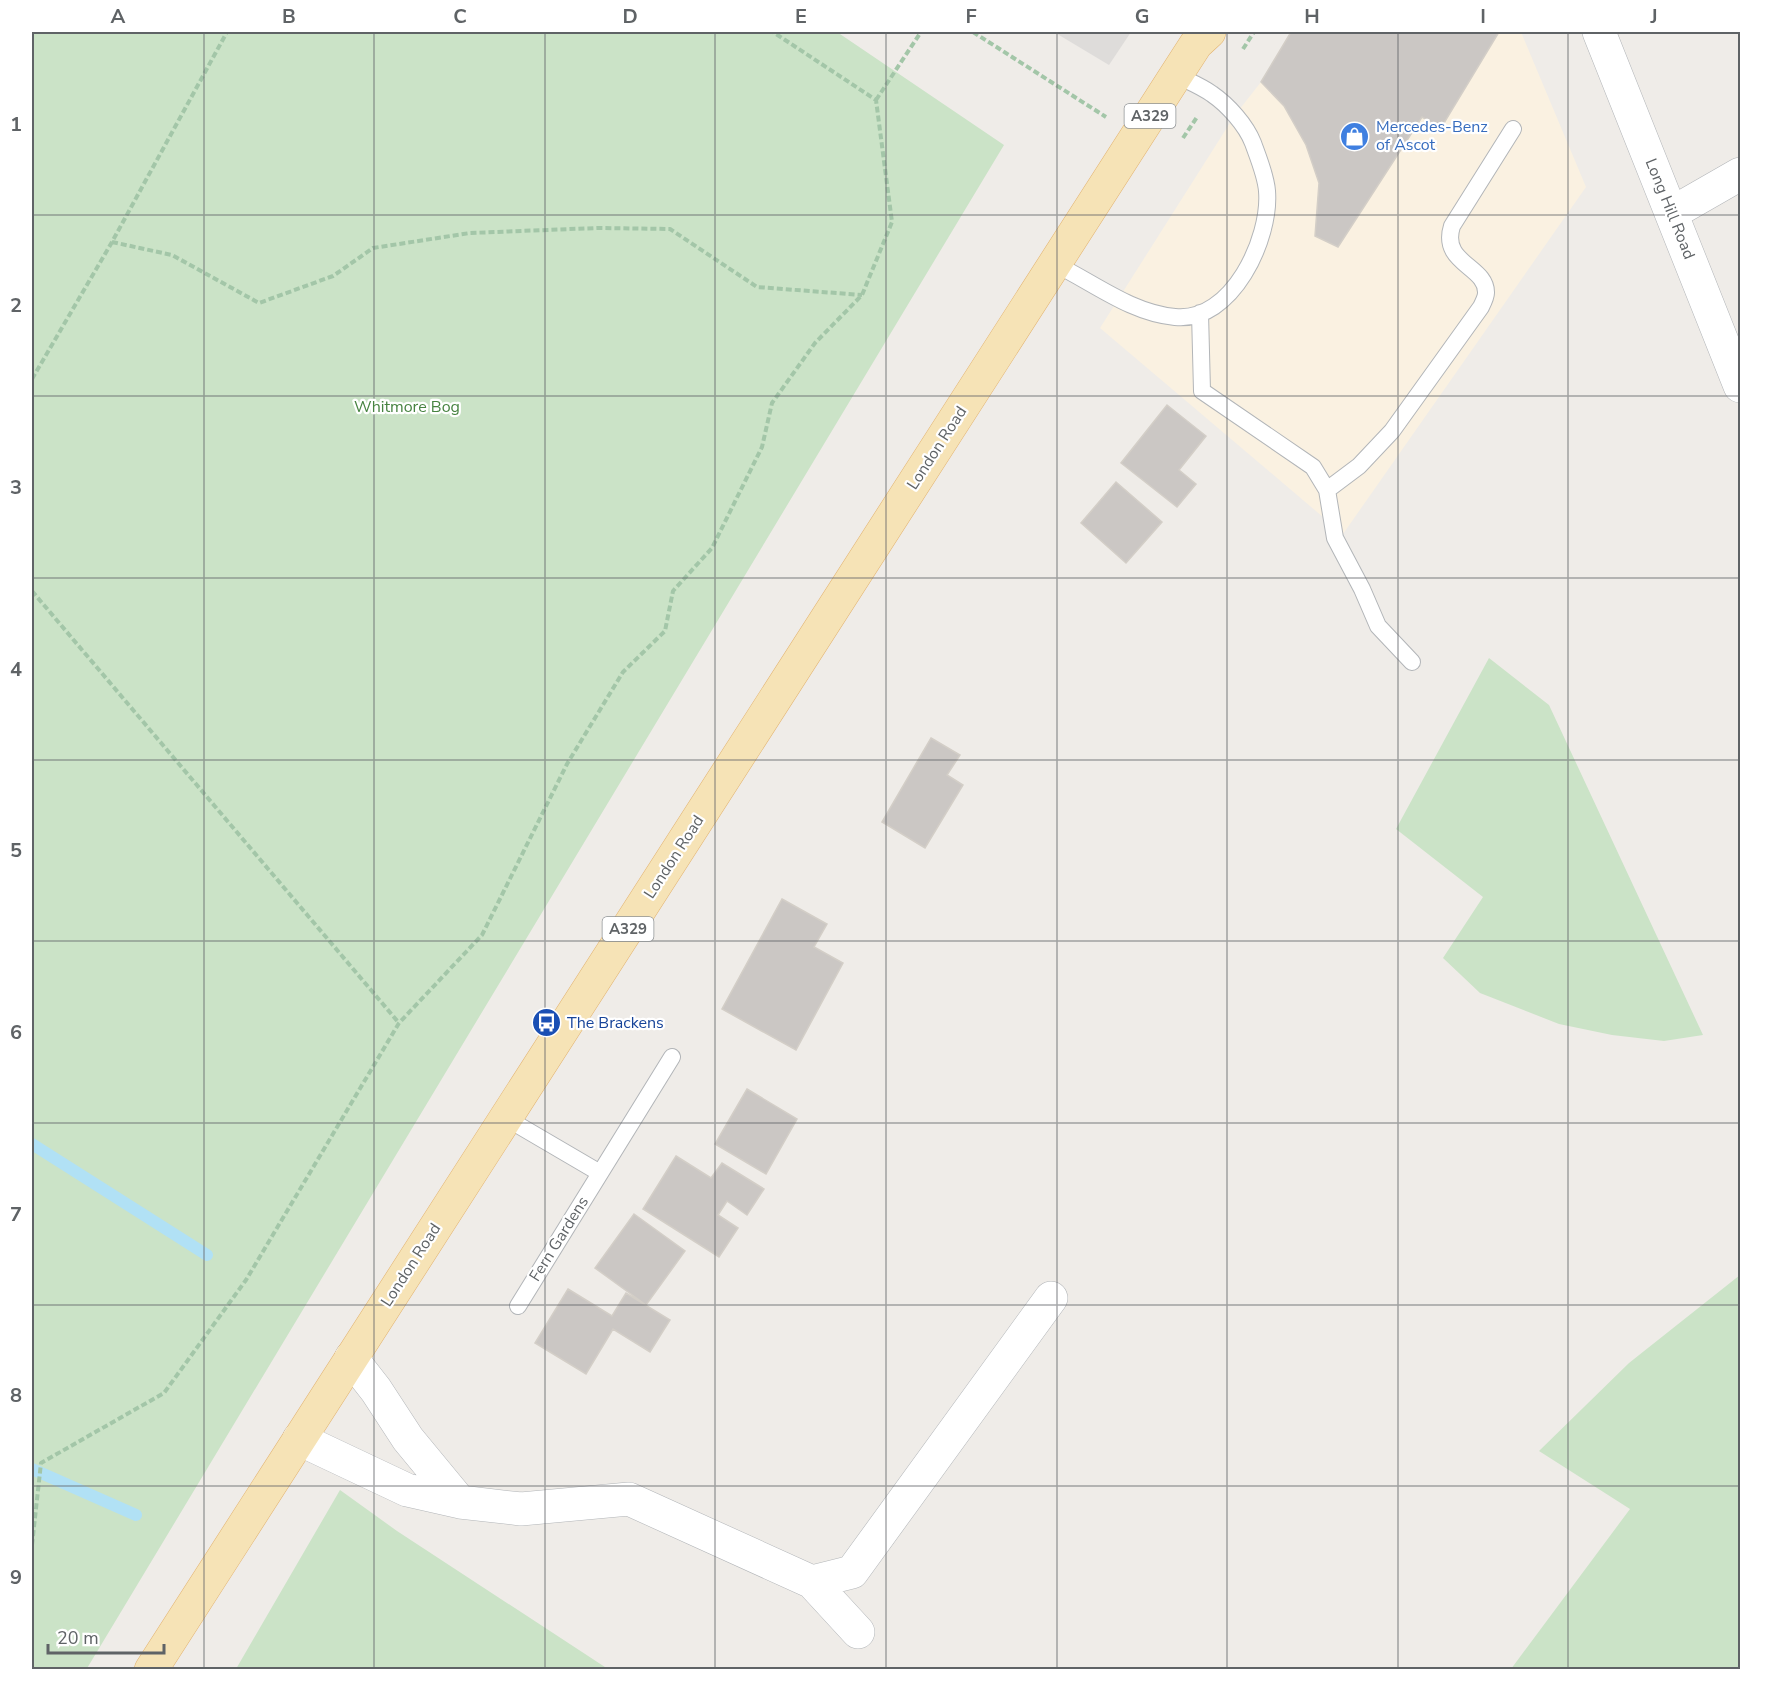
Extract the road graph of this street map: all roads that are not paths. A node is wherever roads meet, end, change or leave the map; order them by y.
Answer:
1 (1599, 32) edge
2 (1202, 36) edge
3 (1176, 75) junction
4 (1513, 129) dead end
5 (1740, 174) edge
6 (1672, 213) junction
7 (1055, 264) junction
8 (1200, 313) junction
9 (1732, 345) edge
10 (1740, 386) edge
11 (1327, 490) junction
12 (1412, 662) dead end
13 (672, 1057) dead end
14 (506, 1118) junction
15 (600, 1173) junction
16 (1050, 1298) dead end
17 (518, 1306) dead end
18 (351, 1358) junction
19 (299, 1439) junction
20 (460, 1502) junction
21 (812, 1582) junction
22 (858, 1632) dead end
23 (151, 1670) edge

1 - 6 street, Long Hill Road
2 - 3 main road, London Road / A329
3 - 7 main road, London Road / A329
3 - 8 lane
4 - 11 lane
5 - 6 street
6 - 9 street, Long Hill Road
7 - 8 lane
7 - 14 main road, London Road / A329
8 - 11 lane
9 - 10 street, Long Hill Road
11 - 12 lane
13 - 15 lane, Fern Gardens
14 - 15 lane
14 - 18 main road, London Road / A329
15 - 17 lane, Fern Gardens
16 - 21 street
18 - 19 main road, London Road / A329
18 - 20 street
19 - 20 street
19 - 23 main road, London Road / A329
20 - 21 street
21 - 22 street

